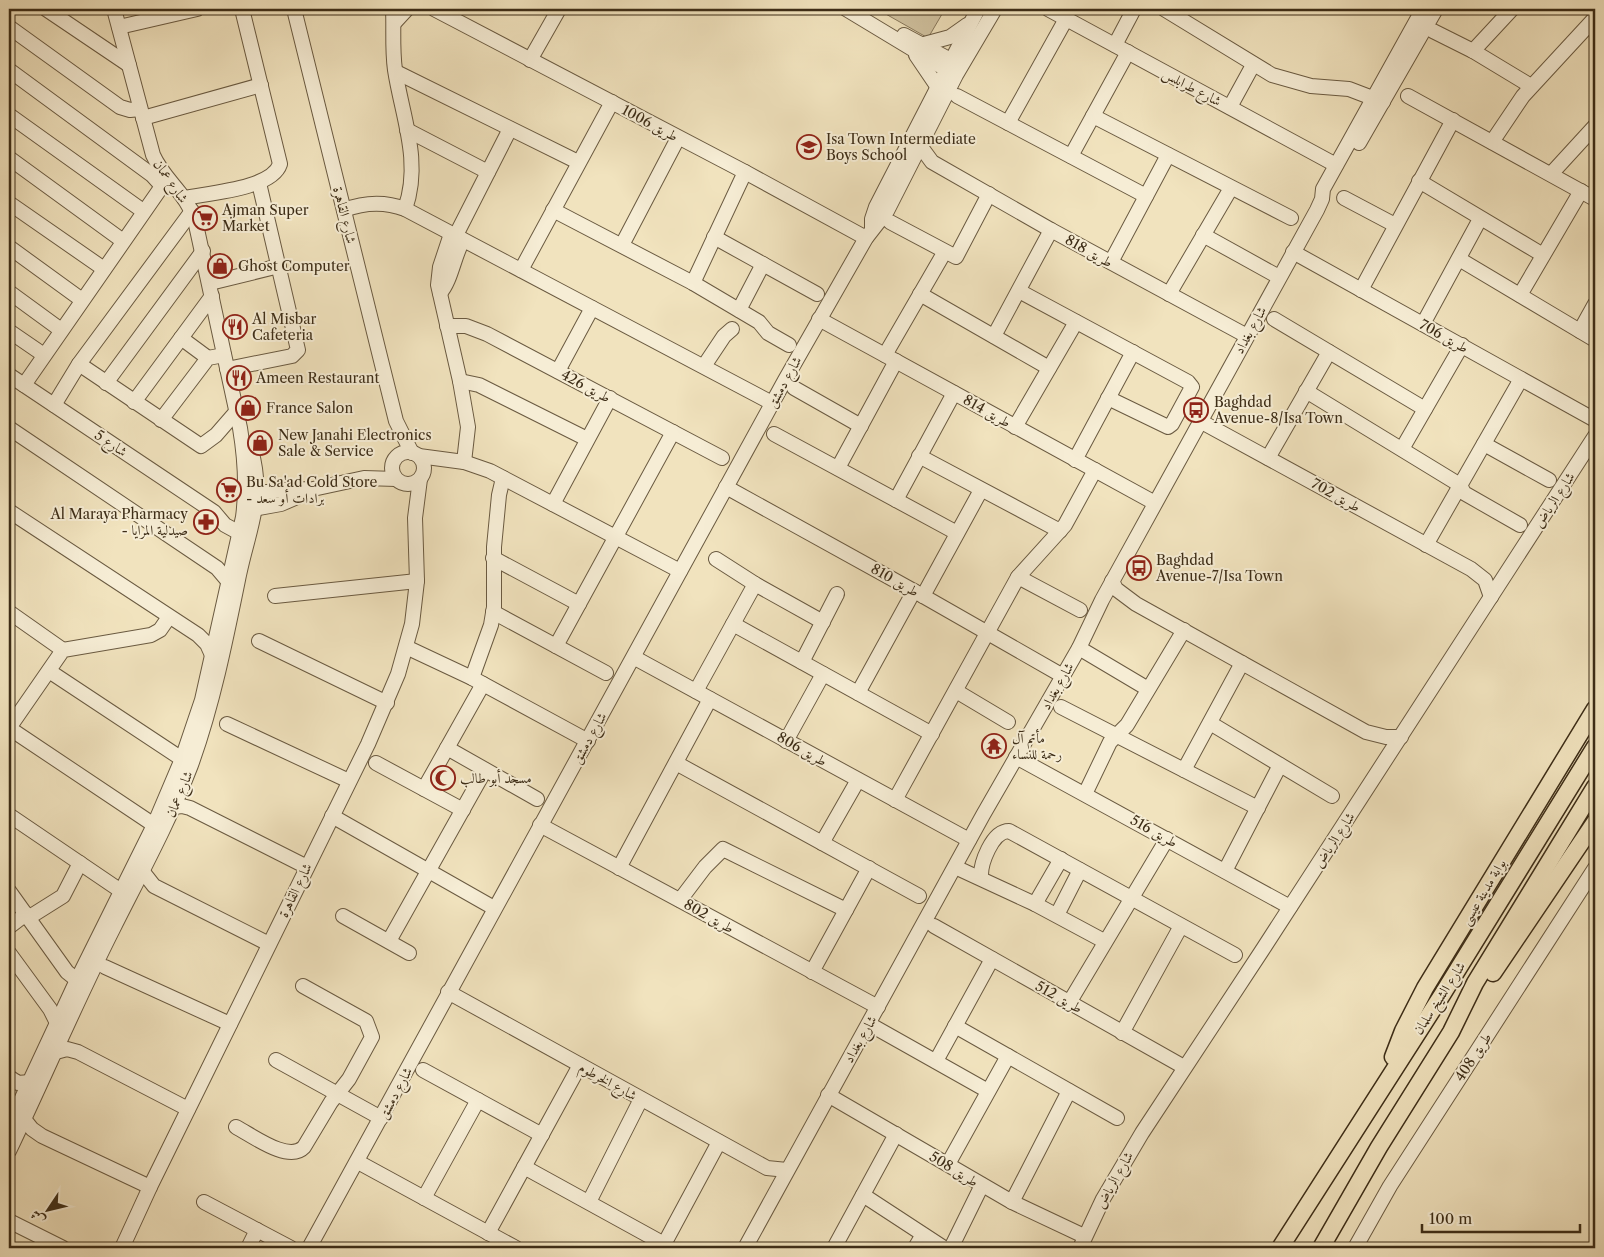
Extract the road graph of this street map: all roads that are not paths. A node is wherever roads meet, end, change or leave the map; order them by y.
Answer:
1 (46, 9) edge
2 (197, 9) edge
3 (242, 9) edge
4 (294, 9) edge
5 (407, 9) edge
6 (434, 9) edge
7 (559, 9) edge
8 (846, 9) edge
9 (978, 9) edge
10 (995, 9) edge
11 (1048, 9) edge
12 (1134, 9) edge
13 (1164, 9) edge
14 (1422, 9) edge
15 (1436, 9) edge
16 (1512, 9) edge
17 (113, 10) edge
18 (394, 15) edge
19 (1595, 18) edge
20 (864, 19) junction
21 (1066, 19) junction
22 (971, 21) junction
23 (9, 26) edge
24 (119, 27) junction
25 (1433, 31) dead end
26 (905, 44) junction
27 (924, 44) junction
28 (1115, 45) junction
29 (1473, 51) junction
30 (1128, 52) junction
31 (530, 60) junction
32 (129, 65) junction
33 (1253, 65) junction
34 (954, 68) junction
35 (9, 70) edge
36 (396, 72) junction
37 (261, 85) junction
38 (937, 86) junction
39 (1531, 86) junction
40 (1381, 95) junction
41 (957, 96) dead end
42 (1408, 96) dead end
43 (612, 102) junction
44 (1230, 108) junction
45 (141, 114) junction
46 (9, 115) edge
47 (1093, 116) junction
48 (1453, 120) junction
49 (1008, 123) junction
50 (1595, 126) edge
51 (510, 129) junction
52 (407, 130) junction
53 (678, 138) junction
54 (1492, 142) junction
55 (921, 146) junction
56 (1168, 155) junction
57 (1071, 156) junction
58 (9, 158) edge
59 (578, 162) junction
60 (932, 162) junction
61 (1336, 165) junction
62 (910, 166) junction
63 (488, 172) junction
64 (746, 172) junction
65 (1552, 174) junction
66 (1419, 181) junction
67 (165, 182) junction
68 (259, 183) junction
69 (1231, 188) junction
70 (1581, 191) junction
71 (989, 194) junction
72 (1146, 196) junction
73 (184, 198) junction
74 (1344, 198) dead end
75 (1595, 198) edge
76 (1322, 200) junction
77 (9, 203) edge
78 (405, 209) junction
79 (344, 210) junction
80 (553, 210) junction
81 (143, 211) junction
82 (192, 211) junction
83 (1291, 218) dead end
84 (1480, 219) junction
85 (890, 222) dead end
86 (1395, 225) junction
87 (1051, 230) junction
88 (869, 233) junction
89 (1204, 235) junction
90 (456, 237) junction
91 (714, 237) junction
92 (123, 241) junction
93 (622, 245) junction
94 (9, 247) edge
95 (203, 251) junction
96 (1293, 252) junction
97 (944, 253) junction
98 (1543, 255) junction
99 (1459, 258) junction
100 (1111, 262) junction
101 (763, 264) junction
102 (280, 266) junction
103 (104, 269) junction
104 (521, 270) junction
105 (1280, 277) junction
106 (693, 283) junction
107 (211, 290) junction
108 (1361, 290) junction
109 (1019, 291) junction
110 (9, 292) edge
111 (817, 294) dead end
112 (920, 294) junction
113 (1169, 294) junction
114 (1520, 295) junction
115 (82, 300) junction
116 (1595, 304) edge
117 (592, 308) junction
118 (739, 310) junction
119 (819, 319) junction
120 (1274, 319) dead end
121 (1076, 322) junction
122 (1423, 324) junction
123 (447, 326) junction
124 (732, 329) dead end
125 (61, 330) junction
126 (9, 331) edge
127 (1580, 331) junction
128 (994, 336) junction
129 (1247, 336) junction
130 (181, 338) junction
131 (1595, 340) edge
132 (789, 345) dead end
133 (1462, 346) junction
134 (1133, 352) junction
135 (1329, 352) junction
136 (44, 355) junction
137 (208, 358) junction
138 (890, 358) junction
139 (225, 362) junction
140 (79, 364) junction
141 (704, 366) junction
142 (1049, 368) junction
143 (558, 371) junction
144 (9, 374) edge
145 (1521, 378) junction
146 (460, 381) junction
147 (106, 383) junction
148 (24, 385) junction
149 (794, 388) dead end
150 (1306, 392) junction
151 (954, 393) junction
152 (610, 398) junction
153 (1108, 398) junction
154 (134, 402) junction
155 (772, 403) junction
156 (54, 405) junction
157 (1425, 409) junction
158 (236, 412) junction
159 (161, 420) junction
160 (1595, 420) edge
161 (396, 421) junction
162 (1200, 421) junction
163 (861, 426) junction
164 (1015, 427) junction
165 (9, 428) edge
166 (673, 432) junction
167 (774, 434) dead end
168 (1595, 436) edge
169 (587, 439) junction
170 (1484, 444) junction
171 (1402, 449) junction
172 (416, 454) junction
173 (919, 456) junction
174 (722, 458) dead end
175 (1268, 458) junction
176 (394, 460) junction
177 (1075, 460) junction
178 (459, 461) junction
179 (838, 468) junction
180 (1095, 470) junction
181 (364, 478) junction
182 (420, 478) junction
183 (503, 478) junction
184 (1549, 480) dead end
185 (399, 481) junction
186 (1460, 485) junction
187 (726, 487) junction
188 (313, 489) junction
189 (981, 490) junction
190 (252, 495) junction
191 (896, 500) junction
192 (1155, 503) junction
193 (553, 504) junction
194 (9, 510) edge
195 (214, 512) junction
196 (249, 514) junction
197 (415, 518) junction
198 (1520, 525) dead end
199 (1060, 531) junction
200 (957, 533) junction
201 (244, 535) junction
202 (616, 537) junction
203 (1426, 545) junction
204 (493, 558) junction
205 (716, 559) dead end
206 (232, 566) junction
207 (217, 568) junction
208 (1471, 569) junction
209 (680, 571) junction
210 (1506, 575) junction
211 (1018, 577) junction
212 (228, 581) junction
213 (417, 581) junction
214 (1112, 582) junction
215 (755, 584) junction
216 (918, 593) junction
217 (837, 594) dead end
218 (275, 596) dead end
219 (1492, 597) junction
220 (1102, 600) junction
221 (579, 604) junction
222 (1136, 604) junction
223 (1080, 610) dead end
224 (9, 612) edge
225 (493, 612) junction
226 (169, 617) junction
227 (823, 622) junction
228 (733, 624) junction
229 (1184, 630) junction
230 (986, 632) junction
231 (217, 633) junction
232 (198, 635) junction
233 (260, 641) dead end
234 (556, 646) junction
235 (406, 647) junction
236 (1079, 648) junction
237 (63, 650) junction
238 (212, 654) junction
239 (635, 658) junction
240 (802, 662) junction
241 (1242, 663) junction
242 (49, 671) junction
243 (606, 673) dead end
244 (823, 674) junction
245 (1063, 676) junction
246 (477, 681) junction
247 (1148, 689) junction
248 (696, 691) junction
249 (956, 691) junction
250 (858, 693) junction
251 (710, 699) junction
252 (387, 703) junction
253 (1061, 706) dead end
254 (1595, 709) edge
255 (1008, 722) dead end
256 (1210, 723) junction
257 (227, 724) dead end
258 (9, 728) edge
259 (1366, 732) junction
260 (932, 734) junction
261 (1117, 735) junction
262 (1401, 737) junction
263 (588, 741) junction
264 (786, 741) junction
265 (1595, 747) edge
266 (447, 748) junction
267 (1389, 756) junction
268 (1016, 757) junction
269 (182, 759) junction
270 (376, 763) dead end
271 (676, 763) junction
272 (1280, 765) junction
273 (485, 770) junction
274 (1184, 770) junction
275 (858, 780) junction
276 (349, 781) junction
277 (1595, 787) edge
278 (424, 789) junction
279 (1085, 794) junction
280 (1332, 796) dead end
281 (537, 799) dead end
282 (895, 800) junction
283 (174, 807) junction
284 (1258, 808) junction
285 (463, 810) junction
286 (9, 815) edge
287 (332, 816) junction
288 (1595, 822) edge
289 (540, 825) junction
290 (158, 828) junction
291 (1167, 839) junction
292 (969, 840) junction
293 (822, 843) junction
294 (1061, 859) junction
295 (80, 863) junction
296 (307, 867) junction
297 (955, 867) junction
298 (620, 868) junction
299 (868, 868) junction
300 (1595, 868) edge
301 (1080, 870) junction
302 (428, 871) junction
303 (1225, 871) junction
304 (143, 872) junction
305 (982, 878) junction
306 (9, 891) edge
307 (121, 892) junction
308 (919, 896) dead end
309 (1132, 898) junction
310 (680, 900) junction
311 (1035, 904) junction
312 (1290, 907) junction
313 (494, 908) junction
314 (846, 910) junction
315 (1057, 915) junction
316 (27, 916) junction
317 (343, 916) dead end
318 (934, 926) dead end
319 (1181, 926) junction
320 (9, 927) edge
321 (389, 941) junction
322 (1104, 941) junction
323 (269, 944) junction
324 (409, 952) dead end
325 (9, 953) edge
326 (1235, 956) dead end
327 (992, 960) junction
328 (105, 966) dead end
329 (812, 972) junction
330 (77, 980) junction
331 (303, 986) dead end
332 (448, 992) junction
333 (1069, 1003) junction
334 (878, 1007) junction
335 (57, 1023) junction
336 (230, 1024) junction
337 (869, 1024) junction
338 (955, 1026) junction
339 (1451, 1032) junction
340 (1122, 1033) junction
341 (56, 1052) junction
342 (1008, 1056) junction
343 (276, 1060) dead end
344 (936, 1061) junction
345 (580, 1066) junction
346 (1184, 1067) junction
347 (423, 1070) dead end
348 (9, 1077) edge
349 (30, 1082) junction
350 (1384, 1082) junction
351 (988, 1091) junction
352 (1069, 1091) junction
353 (338, 1094) junction
354 (828, 1095) junction
355 (641, 1099) junction
356 (478, 1100) junction
357 (188, 1109) junction
358 (381, 1118) junction
359 (1117, 1118) dead end
360 (24, 1119) junction
361 (9, 1124) edge
362 (236, 1127) dead end
363 (896, 1134) junction
364 (542, 1135) junction
365 (719, 1142) junction
366 (9, 1152) edge
367 (358, 1162) junction
368 (948, 1164) junction
369 (524, 1167) junction
370 (768, 1168) junction
371 (787, 1170) junction
372 (150, 1186) junction
373 (778, 1186) junction
374 (982, 1186) junction
375 (864, 1195) junction
376 (424, 1198) junction
377 (204, 1202) dead end
378 (589, 1202) junction
379 (1012, 1202) junction
380 (9, 1221) edge
381 (257, 1230) junction
382 (488, 1233) junction
383 (922, 1236) junction
384 (1082, 1242) edge
385 (663, 1246) edge
386 (63, 1248) edge
387 (122, 1248) edge
388 (248, 1248) edge
389 (291, 1248) edge
390 (309, 1248) edge
391 (516, 1248) edge
392 (745, 1248) edge
393 (834, 1248) edge
394 (915, 1248) edge
395 (944, 1248) edge
396 (951, 1248) edge
397 (1280, 1248) edge
398 (1321, 1248) edge
399 (1355, 1248) edge

1 - 32 street
2 - 24 street
3 - 37 street
4 - 79 street, شارع القاهرة
5 - 18 street
6 - 31 street, طريق 1006
7 - 31 street
8 - 20 street
9 - 22 street, شارع دمشق
10 - 34 street, شارع دمشق
11 - 21 street, شارع طرابلس
12 - 28 street
13 - 33 street
14 - 40 street, شارع بغداد
15 - 40 street, شارع بغداد
16 - 29 street
17 - 24 street, شارع عمان
18 - 36 street
19 - 39 street
20 - 26 street
20 - 27 street
21 - 28 street, شارع طرابلس
21 - 49 street
22 - 27 street
22 - 34 street, شارع دمشق
23 - 45 street
24 - 32 street, شارع عمان
25 - 29 street
26 - 34 street
26 - 38 street
27 - 34 street
28 - 30 street, شارع طرابلس
29 - 39 street
30 - 44 street, شارع طرابلس
30 - 47 street
31 - 43 street, طريق 1006
32 - 45 street, شارع عمان
33 - 40 street
33 - 44 street
34 - 38 street, شارع دمشق
34 - 55 street, شارع دمشق
35 - 67 street
36 - 51 street
36 - 52 street
37 - 45 street
37 - 68 street
38 - 88 street, شارع دمشق
39 - 54 street
40 - 61 street, شارع بغداد
40 - 76 street, شارع بغداد
41 - 49 street
42 - 48 street
43 - 53 street, طريق 1006
43 - 59 street
44 - 61 street, شارع طرابلس
45 - 67 street, شارع عمان
46 - 81 street
47 - 56 street
47 - 57 street
48 - 54 street
48 - 66 street
49 - 57 street
50 - 65 street
51 - 59 street
51 - 63 street
52 - 63 street
52 - 78 street
53 - 64 street, طريق 1006
53 - 93 street
54 - 65 street
55 - 60 street, طريق 818
55 - 62 street, شارع دمشق
56 - 69 street
56 - 72 street
57 - 72 street
58 - 92 street
59 - 80 street
60 - 62 street
60 - 71 street, طريق 818
61 - 76 street, شارع بغداد
62 - 88 street, شارع دمشق
63 - 90 street
64 - 88 street, طريق 1006
64 - 91 street
65 - 70 street
66 - 84 street
66 - 86 street
67 - 73 street, شارع عمان
67 - 81 street
68 - 73 street
68 - 102 street
69 - 83 street
69 - 89 street
70 - 75 street
70 - 98 street
71 - 87 street, طريق 818
71 - 97 street
72 - 100 street
73 - 82 street, شارع عمان
74 - 86 street
76 - 96 street, شارع بغداد
77 - 103 street
78 - 79 street
78 - 90 street
79 - 161 street, شارع القاهرة
80 - 93 street
80 - 104 street
81 - 92 street
82 - 95 street, شارع عمان
82 - 140 street
84 - 98 street
84 - 99 street
85 - 97 street
86 - 108 street
87 - 100 street, طريق 818
87 - 109 street
88 - 119 street, شارع دمشق
89 - 105 street
89 - 113 street
90 - 104 street
90 - 123 street
91 - 101 street
91 - 106 street
92 - 103 street
93 - 106 street
94 - 115 street
95 - 107 street, شارع عمان
95 - 147 street
96 - 105 street, شارع بغداد
96 - 108 street, طريق 706
97 - 112 street
98 - 114 street
99 - 114 street
99 - 122 street
100 - 113 street, طريق 818
101 - 111 street
101 - 118 street
102 - 107 street
102 - 139 street
103 - 115 street
104 - 117 street
105 - 129 street, شارع بغداد
106 - 118 street
107 - 130 street
107 - 139 street, شارع عمان
108 - 122 street, طريق 706
109 - 121 street
109 - 128 street
110 - 125 street
112 - 128 street
112 - 138 street
113 - 129 street, طريق 818
114 - 127 street
115 - 125 street
116 - 127 street
117 - 141 street
117 - 143 street
118 - 132 street
119 - 138 street, طريق 814
119 - 155 street, شارع دمشق
120 - 135 street
121 - 134 street
121 - 142 street
122 - 133 street, طريق 706
123 - 143 street, طريق 426
123 - 146 street
124 - 141 street
125 - 136 street
126 - 136 street
127 - 131 street
128 - 142 street
129 - 162 street, شارع بغداد
130 - 137 street
130 - 154 street
133 - 145 street, طريق 706
133 - 157 street
134 - 153 street
134 - 153 street
135 - 150 street
135 - 157 street
136 - 148 street
137 - 139 street
137 - 159 street
138 - 151 street, طريق 814
138 - 163 street
139 - 158 street, شارع عمان
140 - 147 street
140 - 156 street
141 - 155 street
142 - 164 street
143 - 152 street, طريق 426
144 - 148 street, شارع 5
145 - 160 street, طريق 706
145 - 170 street
146 - 169 street
146 - 178 street
147 - 154 street
148 - 156 street, شارع 5
149 - 163 street
150 - 171 street
150 - 175 street
151 - 164 street, طريق 814
151 - 173 street
152 - 166 street, طريق 426
152 - 169 street
153 - 177 street
154 - 159 street
155 - 187 street, شارع دمشق
156 - 195 street, شارع 5
157 - 171 street
158 - 159 street
158 - 190 street, شارع عمان
161 - 172 street, شارع القاهرة
161 - 176 street, شارع القاهرة
162 - 175 street, طريق 702
162 - 192 street, شارع بغداد
163 - 179 street
164 - 177 street, طريق 814
165 - 207 street
166 - 174 street, طريق 426
166 - 202 street
167 - 179 street
168 - 210 street, شارع الرياض
169 - 193 street
170 - 184 street
170 - 186 street
171 - 186 street
172 - 176 street
172 - 178 street
172 - 182 street
173 - 189 street
173 - 191 street
175 - 203 street, طريق 702
176 - 181 street
176 - 185 street
177 - 180 street, طريق 814
178 - 182 street
178 - 183 street
179 - 191 street
180 - 192 street, طريق 814
180 - 199 street
181 - 185 street
181 - 188 street
182 - 185 street
182 - 197 street, شارع القاهرة
183 - 193 street
183 - 204 street
185 - 197 street, شارع القاهرة
186 - 198 street
186 - 203 street
187 - 209 street, شارع دمشق
187 - 216 street, طريق 810
188 - 190 street
188 - 196 street
189 - 199 street
189 - 200 street
190 - 196 street, شارع عمان
191 - 200 street
192 - 214 street, شارع بغداد
193 - 202 street
194 - 226 street
195 - 196 street, شارع 5
195 - 201 street, شارع 5
196 - 201 street, شارع عمان
197 - 213 street, شارع القاهرة
199 - 211 street
200 - 216 street
201 - 206 street, شارع عمان
201 - 283 street, شارع عمان
202 - 209 street
202 - 221 street
203 - 208 street, طريق 702
204 - 221 street
204 - 225 street
205 - 215 street
206 - 207 street
206 - 212 street, شارع عمان
207 - 212 street
208 - 210 street, طريق 702
208 - 219 street, طريق 702
209 - 239 street, شارع دمشق
210 - 219 street, شارع الرياض
211 - 223 street
211 - 230 street
212 - 231 street, شارع عمان
213 - 218 street
213 - 235 street, شارع القاهرة
214 - 220 street, شارع بغداد
214 - 222 street
215 - 227 street
215 - 228 street
216 - 230 street, طريق 810
216 - 250 street
217 - 227 street
219 - 262 street, شارع الرياض
220 - 222 street
220 - 236 street, شارع بغداد
221 - 234 street
222 - 229 street
224 - 237 street
225 - 234 street
225 - 246 street
226 - 232 street
226 - 237 street
227 - 240 street
228 - 240 street
228 - 248 street
229 - 241 street
229 - 247 street
230 - 245 street, طريق 810
230 - 249 street
231 - 232 street
231 - 238 street, شارع عمان
232 - 238 street
233 - 252 street
234 - 243 street
235 - 246 street
235 - 252 street, شارع القاهرة
236 - 245 street, شارع بغداد
236 - 247 street
237 - 242 street
238 - 269 street, شارع عمان
239 - 248 street, طريق 806
239 - 263 street, شارع دمشق
240 - 244 street
241 - 256 street
241 - 259 street
242 - 258 street
242 - 269 street
244 - 250 street
244 - 264 street
245 - 268 street, شارع بغداد
246 - 263 street
246 - 266 street
247 - 261 street
248 - 251 street, طريق 806
249 - 255 street
249 - 260 street
250 - 260 street
251 - 264 street, طريق 806
251 - 271 street
252 - 276 street, شارع القاهرة
253 - 261 street
254 - 350 main road, بوابة مدينة عيسى
256 - 272 street
256 - 274 street
257 - 276 street
258 - 290 street
259 - 262 street
259 - 267 street
260 - 282 street
261 - 274 street
261 - 279 street
262 - 267 street, شارع الرياض
263 - 289 street, شارع دمشق
264 - 275 street, طريق 806
265 - 350 main road, شارع الشيخ سلمان
266 - 273 street
266 - 278 street
267 - 312 street, شارع الرياض
268 - 279 street, طريق 516
268 - 292 street, شارع بغداد
269 - 290 street, شارع عمان
270 - 278 street
271 - 293 street
271 - 298 street
272 - 280 street
272 - 284 street
273 - 281 street
273 - 285 street
274 - 284 street
275 - 282 street, طريق 806
275 - 293 street
276 - 287 street, شارع القاهرة
277 - 339 main road, شارع الشيخ سلمان
278 - 285 street
279 - 291 street, طريق 516
282 - 292 street, طريق 806
283 - 290 street, شارع عمان
283 - 296 street
284 - 303 street
285 - 302 street
286 - 295 street
287 - 296 street, شارع القاهرة
287 - 302 street
288 - 339 main road
289 - 298 street, طريق 802
289 - 313 street, شارع دمشق
290 - 304 street, شارع عمان
290 - 307 street, شارع عمان
291 - 303 street, طريق 516
291 - 309 street
292 - 297 street, شارع بغداد
293 - 299 street
294 - 301 street
294 - 305 street
294 - 311 street
295 - 307 street
295 - 316 street
296 - 323 street, شارع القاهرة
297 - 305 street
297 - 334 street, شارع بغداد
298 - 310 street, طريق 802
299 - 308 street
299 - 314 street
300 - 399 street, طريق 408
301 - 309 street
301 - 315 street
302 - 313 street
302 - 321 street
303 - 312 street, طريق 516
304 - 323 street
304 - 341 street, شارع عمان
305 - 311 street
306 - 316 street
307 - 330 street, شارع عمان
309 - 319 street
309 - 322 street
310 - 314 street
310 - 329 street, طريق 802
311 - 315 street
312 - 346 street, شارع الرياض
313 - 332 street, شارع دمشق
314 - 329 street
315 - 322 street
316 - 320 street
316 - 330 street
317 - 321 street
318 - 327 street, طريق 512
319 - 326 street
319 - 340 street
321 - 324 street
322 - 333 street
323 - 336 street, شارع القاهرة
325 - 335 street
327 - 333 street, طريق 512
327 - 338 street
328 - 336 street
329 - 334 street, طريق 802
330 - 335 street, شارع عمان
331 - 353 street
332 - 345 street, شارع الخرطوم
332 - 358 street, شارع دمشق
333 - 340 street, طريق 512
334 - 337 street, شارع بغداد
335 - 349 street, شارع عمان
336 - 357 street, شارع القاهرة
337 - 344 street
337 - 354 street, شارع بغداد
338 - 342 street
338 - 344 street
339 - 398 main road, شارع الشيخ سلمان
340 - 346 street, طريق 512
341 - 357 street
341 - 360 street, شارع عمان
342 - 351 street
342 - 352 street
343 - 353 street
344 - 351 street
345 - 355 street, شارع الخرطوم
345 - 364 street
346 - 384 street, شارع الرياض
347 - 356 street
348 - 349 street
349 - 361 street, شارع عمان
350 - 397 main road, شارع الشيخ سلمان
351 - 368 street
352 - 359 street
352 - 379 street
353 - 358 street
353 - 362 street
354 - 363 street, طريق 508
354 - 371 street, شارع بغداد
355 - 365 street, شارع الخرطوم
355 - 378 street
356 - 364 street
356 - 376 street
357 - 372 street, شارع القاهرة
358 - 367 street, شارع دمشق
360 - 366 street, شارع عمان
360 - 372 street
363 - 368 street, طريق 508
363 - 375 street
364 - 369 street
365 - 370 street, شارع الخرطوم
365 - 385 street
367 - 376 street
367 - 390 street, شارع دمشق
368 - 374 street, طريق 508
369 - 378 street
369 - 382 street
370 - 371 street, شارع الخرطوم
370 - 373 street
371 - 373 street, شارع بغداد
372 - 387 street, شارع القاهرة
373 - 392 street, شارع بغداد
374 - 379 street, طريق 508
374 - 396 street
375 - 383 street
375 - 393 street
376 - 382 street
377 - 381 street
378 - 385 street
379 - 384 street, طريق 508
380 - 386 street
381 - 388 street
381 - 389 street
382 - 391 street
383 - 394 street
383 - 395 street

